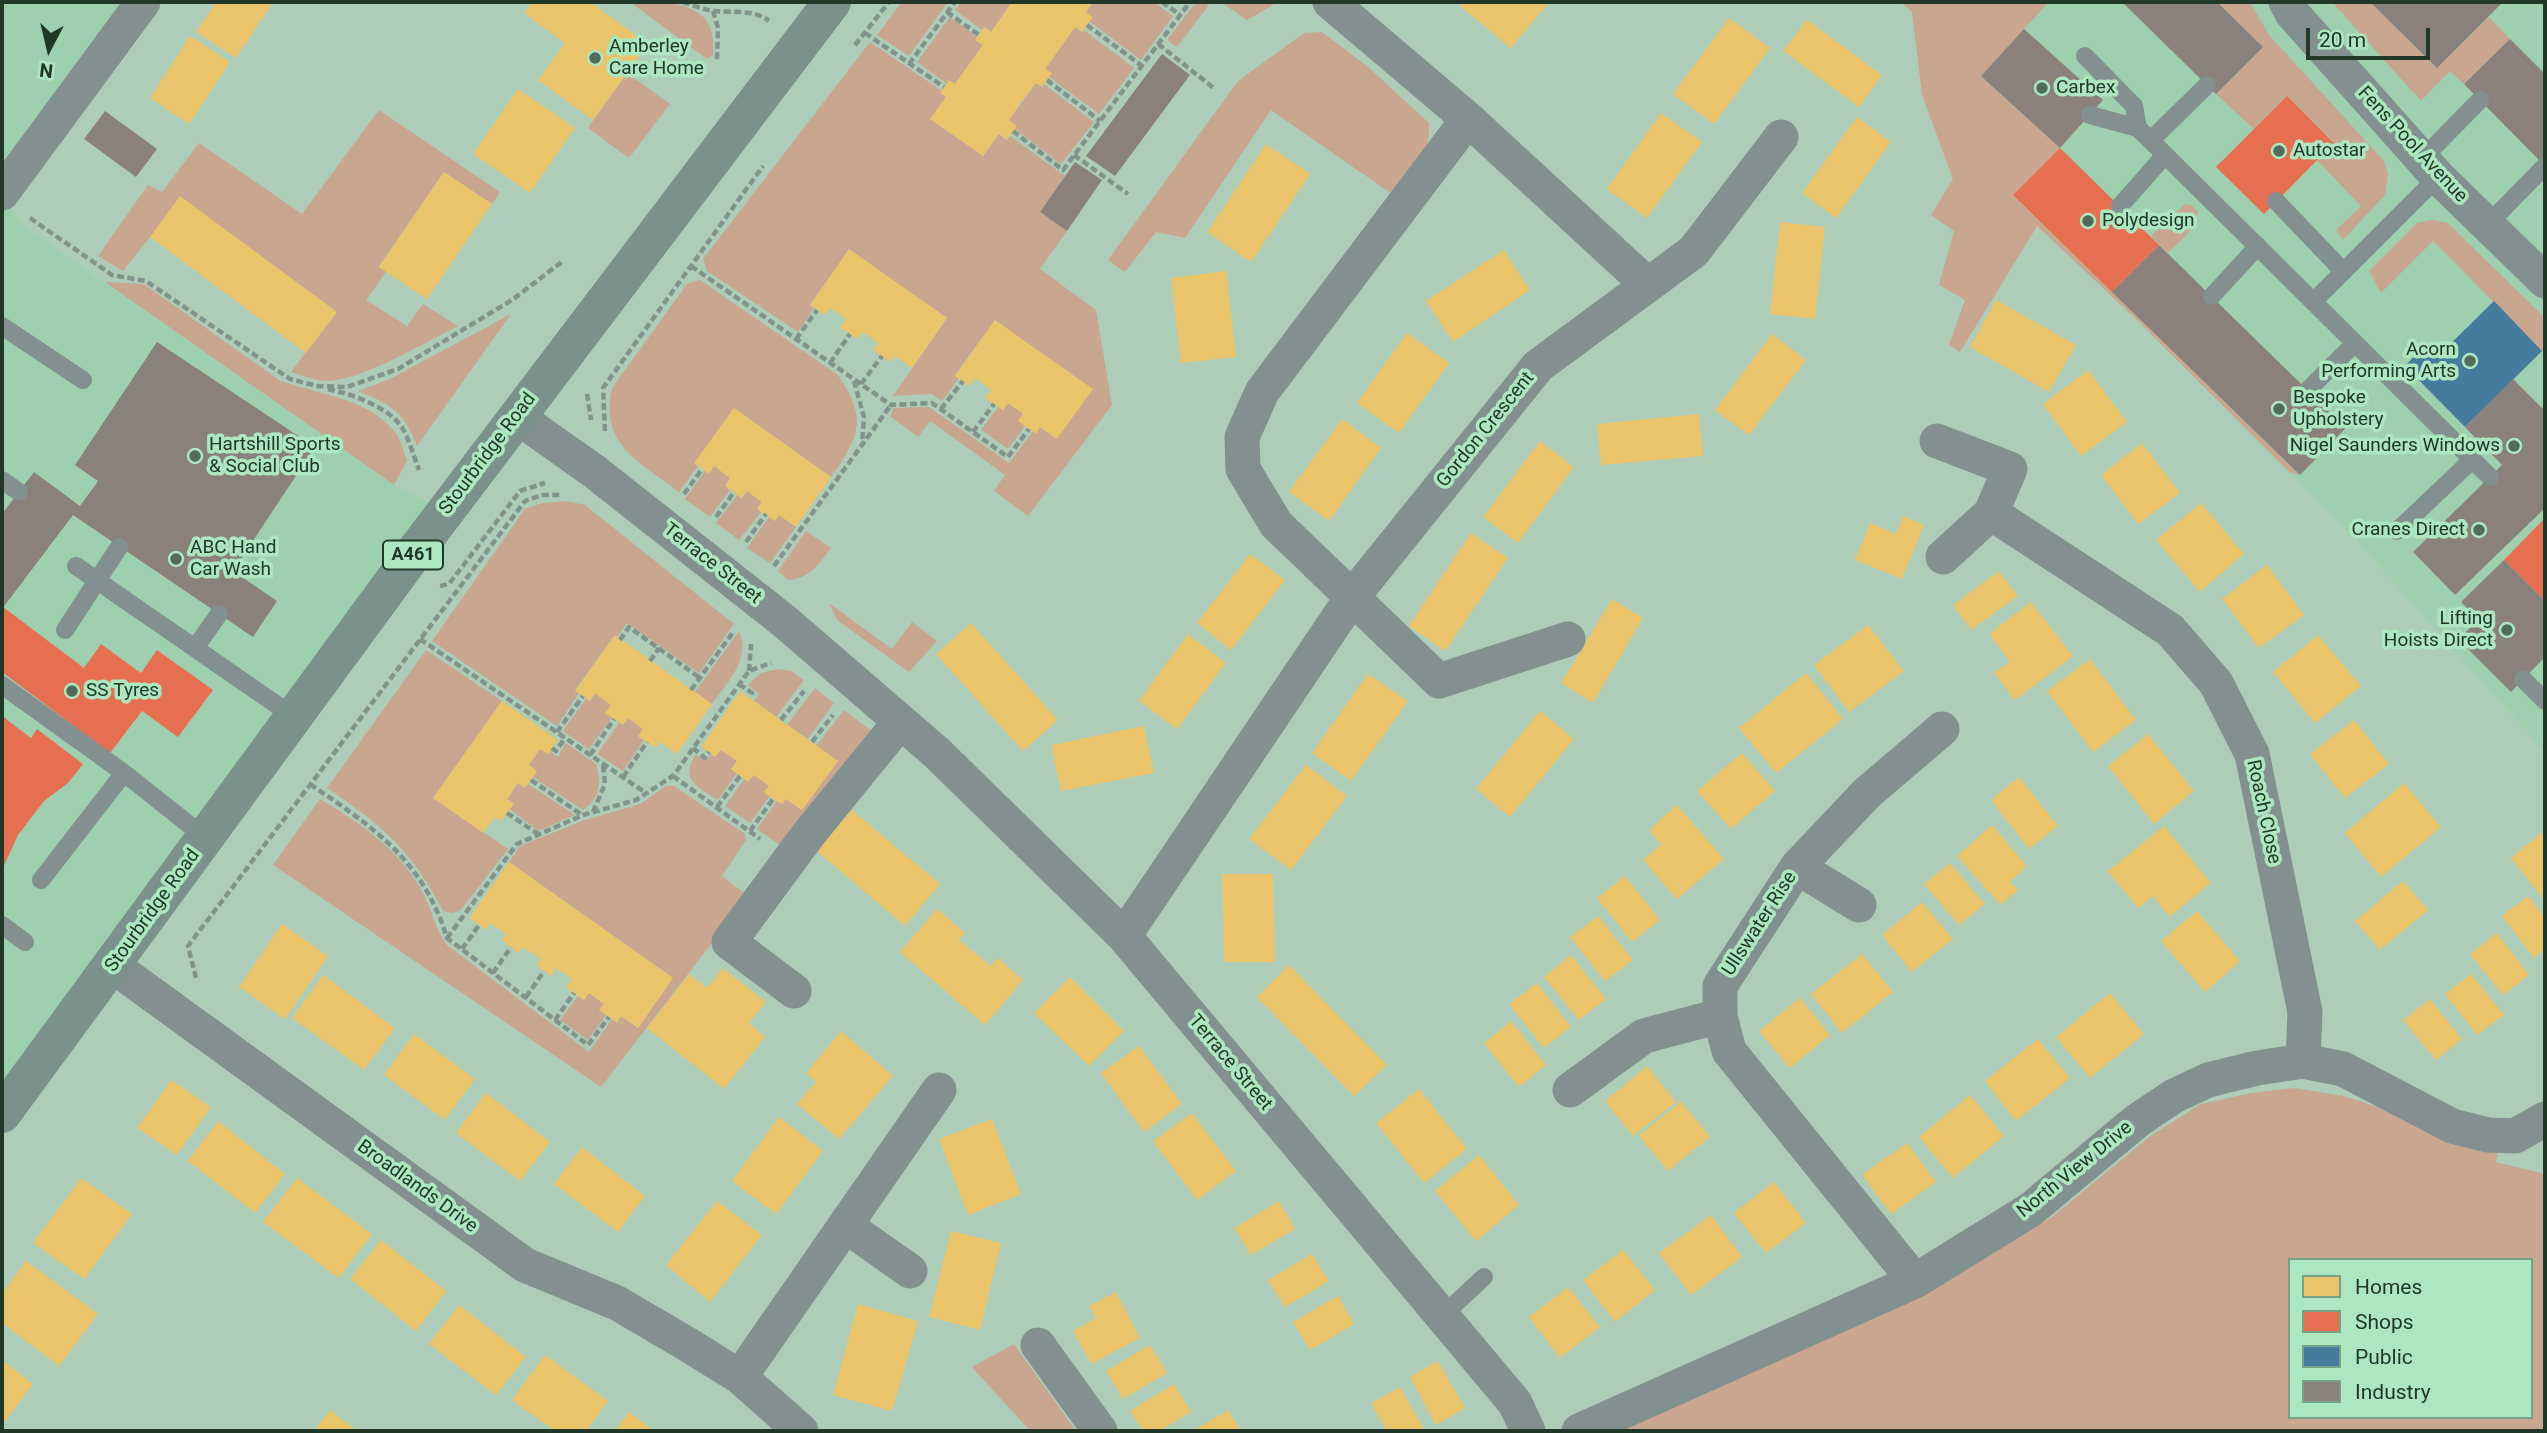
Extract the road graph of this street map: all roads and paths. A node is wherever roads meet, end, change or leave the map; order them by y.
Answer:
1 (143, 2) edge
2 (683, 2) edge
3 (832, 2) edge
4 (889, 2) edge
5 (955, 2) edge
6 (1162, 2) edge
7 (1190, 2) edge
8 (1330, 2) edge
9 (2287, 2) edge
10 (713, 11) junction
11 (947, 12) junction
12 (762, 15) dead end
13 (1180, 15) junction
14 (1087, 25) dead end
15 (865, 33) junction
16 (979, 35) dead end
17 (1158, 44) junction
18 (849, 51) dead end
19 (2085, 56) dead end
20 (717, 60) dead end
21 (909, 64) junction
22 (1142, 66) junction
23 (1047, 80) dead end
24 (2207, 85) dead end
25 (944, 87) dead end
26 (1215, 89) dead end
27 (2480, 100) dead end
28 (2090, 115) dead end
29 (1468, 119) junction
30 (1100, 121) junction
31 (1013, 131) dead end
32 (2145, 134) junction
33 (1781, 137) dead end
34 (1074, 155) junction
35 (2165, 155) junction
36 (770, 156) dead end
37 (2545, 166) edge
38 (2430, 168) junction
39 (1128, 194) dead end
40 (2276, 201) dead end
41 (14, 204) edge
42 (2120, 206) dead end
43 (2487, 225) junction
44 (2258, 246) junction
45 (681, 260) dead end
46 (563, 261) dead end
47 (691, 266) junction
48 (2541, 270) edge
49 (2343, 271) junction
50 (1648, 285) junction
51 (2212, 296) dead end
52 (2314, 301) junction
53 (817, 310) dead end
54 (2, 326) edge
55 (850, 334) dead end
56 (796, 340) junction
57 (2355, 343) junction
58 (882, 356) dead end
59 (830, 363) junction
60 (83, 380) dead end
61 (853, 380) junction
62 (962, 381) dead end
63 (861, 384) junction
64 (317, 386) junction
65 (2308, 390) dead end
66 (994, 404) dead end
67 (891, 405) junction
68 (941, 409) junction
69 (516, 416) junction
70 (1029, 429) dead end
71 (973, 432) junction
72 (607, 440) dead end
73 (1937, 441) dead end
74 (862, 445) junction
75 (2473, 460) junction
76 (702, 469) dead end
77 (419, 470) dead end
78 (2490, 477) dead end
79 (2, 480) edge
80 (549, 481) dead end
81 (19, 492) dead end
82 (734, 492) dead end
83 (567, 495) dead end
84 (677, 503) dead end
85 (1992, 513) junction
86 (766, 514) dead end
87 (709, 527) dead end
88 (2397, 531) dead end
89 (119, 547) dead end
90 (740, 550) dead end
91 (1943, 557) dead end
92 (76, 566) dead end
93 (769, 572) dead end
94 (97, 581) junction
95 (437, 587) dead end
96 (1353, 596) junction
97 (219, 614) dead end
98 (736, 627) dead end
99 (65, 630) dead end
100 (420, 639) junction
101 (620, 639) dead end
102 (1568, 639) dead end
103 (195, 648) junction
104 (659, 648) junction
105 (650, 660) dead end
106 (772, 662) dead end
107 (700, 678) junction
108 (2523, 679) dead end
109 (739, 684) junction
110 (809, 684) dead end
111 (2, 685) edge
112 (691, 690) dead end
113 (583, 696) dead end
114 (750, 698) dead end
115 (2545, 701) edge
116 (839, 707) dead end
117 (293, 716) junction
118 (614, 719) dead end
119 (781, 720) dead end
120 (900, 722) junction
121 (1942, 729) dead end
122 (557, 733) junction
123 (565, 738) junction
124 (647, 742) dead end
125 (812, 742) dead end
126 (552, 748) dead end
127 (693, 748) junction
128 (709, 752) dead end
129 (590, 755) junction
130 (603, 763) junction
131 (124, 773) junction
132 (673, 776) junction
133 (740, 776) dead end
134 (623, 777) junction
135 (531, 780) dead end
136 (310, 784) junction
137 (646, 793) junction
138 (773, 799) dead end
139 (717, 807) junction
140 (507, 813) dead end
141 (592, 813) junction
142 (583, 816) junction
143 (750, 831) junction
144 (539, 834) junction
145 (206, 838) junction
146 (766, 843) dead end
147 (1797, 867) junction
148 (41, 880) dead end
149 (1859, 905) dead end
150 (2, 925) edge
151 (479, 925) dead end
152 (1124, 936) junction
153 (447, 939) junction
154 (25, 942) dead end
155 (511, 947) dead end
156 (462, 949) junction
157 (113, 966) junction
158 (544, 971) dead end
159 (493, 973) junction
160 (794, 991) dead end
161 (575, 993) dead end
162 (526, 998) junction
163 (179, 1015) junction
164 (1720, 1016) junction
165 (609, 1017) dead end
166 (555, 1020) junction
167 (2303, 1061) junction
168 (939, 1090) dead end
169 (1570, 1090) dead end
170 (2, 1114) edge
171 (2545, 1120) edge
172 (846, 1226) junction
173 (910, 1271) dead end
174 (1484, 1277) dead end
175 (1916, 1281) junction
176 (1442, 1316) junction
177 (1038, 1345) dead end
178 (740, 1377) junction
179 (801, 1431) edge
180 (1100, 1431) edge
181 (1528, 1431) edge
182 (1579, 1431) edge

1 - 41 street
2 - 10 path
3 - 69 main road, Stourbridge Road / A461
4 - 15 path
5 - 11 path
6 - 13 path
7 - 13 path
8 - 29 street
9 - 38 street, Fens Pool Avenue
10 - 12 path
10 - 20 path
11 - 16 path
11 - 21 path
13 - 17 path
14 - 22 path
15 - 18 path
15 - 21 path
17 - 22 path
17 - 26 path
19 - 32 lane
21 - 25 path
22 - 30 path
23 - 30 path
24 - 32 lane
27 - 38 lane
28 - 32 lane
29 - 50 street
29 - 96 street
30 - 34 path
31 - 34 path
32 - 35 lane
33 - 50 street, Gordon Crescent
34 - 39 path
35 - 42 lane
35 - 44 lane
36 - 47 path
37 - 43 lane
38 - 43 street, Fens Pool Avenue
38 - 49 lane
40 - 49 lane
41 - 64 path
43 - 48 street, Fens Pool Avenue
44 - 51 lane
44 - 52 lane
45 - 47 path
46 - 64 path
47 - 56 path
47 - 72 path
49 - 52 lane
50 - 96 street, Gordon Crescent
52 - 57 lane
53 - 56 path
54 - 60 lane
55 - 59 path
56 - 59 path
57 - 65 lane
57 - 75 lane
58 - 63 path
59 - 61 path
61 - 63 path
61 - 74 path
62 - 68 path
63 - 67 path
64 - 77 path
66 - 71 path
67 - 68 path
67 - 74 path
68 - 71 path
69 - 117 main road, Stourbridge Road / A461
69 - 120 street, Terrace Street
70 - 71 path
73 - 85 street
74 - 93 path
75 - 78 lane
75 - 88 lane
76 - 84 path
79 - 81 lane
80 - 95 path
82 - 87 path
83 - 100 path
85 - 91 street
85 - 167 street, Roach Close
86 - 90 path
89 - 94 lane
92 - 94 lane
94 - 99 lane
94 - 103 lane
96 - 102 street
96 - 152 street, Gordon Crescent
97 - 103 lane
98 - 107 path
100 - 122 path
100 - 136 path
101 - 104 path
103 - 117 lane
104 - 105 path
104 - 107 path
106 - 109 path
107 - 112 path
108 - 115 lane
109 - 114 path
109 - 127 path
110 - 119 path
111 - 131 lane
113 - 122 path
116 - 125 path
117 - 145 main road, Stourbridge Road / A461
118 - 129 path
120 - 152 street, Terrace Street
120 - 160 street
121 - 147 street, Ullswater Rise
122 - 123 path
123 - 126 path
123 - 129 path
124 - 134 path
127 - 128 path
127 - 132 path
129 - 130 path
130 - 134 path
130 - 141 path
131 - 145 lane
131 - 148 lane
132 - 137 path
132 - 139 path
133 - 139 path
134 - 137 path
135 - 142 path
136 - 153 path
136 - 163 path
137 - 141 path
138 - 143 path
139 - 143 path
140 - 144 path
141 - 142 path
142 - 144 path
143 - 146 path
144 - 153 path
145 - 157 main road, Stourbridge Road / A461
147 - 149 street
147 - 164 street, Ullswater Rise
150 - 154 lane
151 - 156 path
152 - 176 street, Terrace Street
153 - 156 path
155 - 159 path
156 - 159 path
157 - 163 street, Broadlands Drive
157 - 170 main road, Stourbridge Road / A461
158 - 162 path
159 - 162 path
161 - 166 path
162 - 166 path
163 - 178 street, Broadlands Drive
164 - 169 street
164 - 175 street, Ullswater Rise
165 - 166 path
167 - 171 street, North View Drive
167 - 175 street, North View Drive
168 - 172 street
172 - 173 street
172 - 178 street
174 - 176 lane
175 - 182 street, North View Drive
176 - 181 street, Terrace Street
177 - 180 street
178 - 179 street, Broadlands Drive

